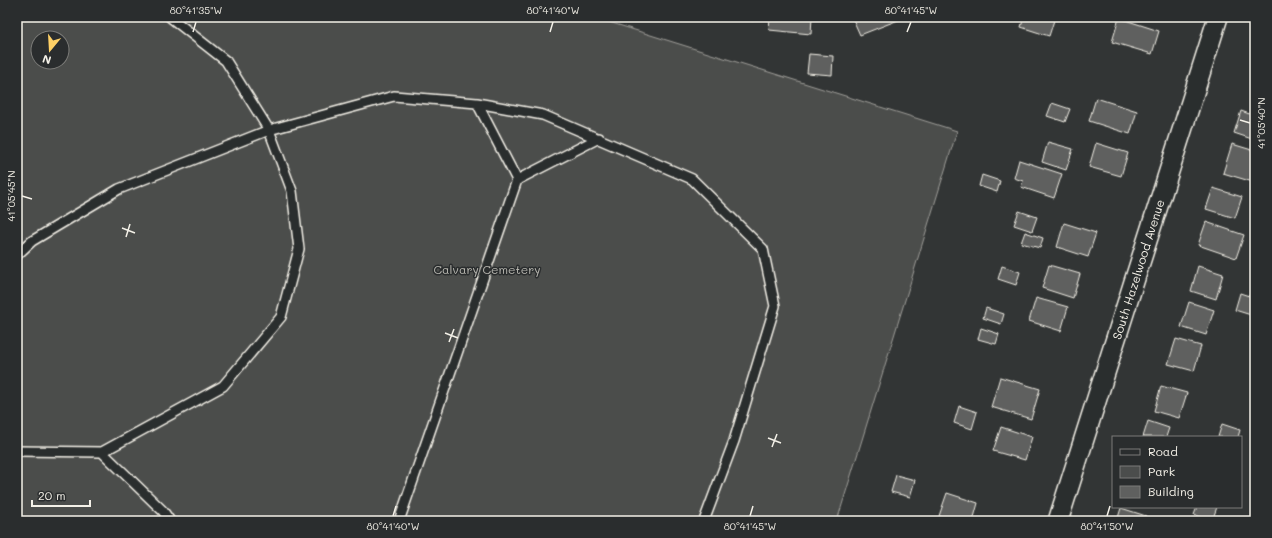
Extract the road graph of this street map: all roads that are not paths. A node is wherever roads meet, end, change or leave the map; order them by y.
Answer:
1 (170, 17) edge
2 (1218, 17) edge
3 (477, 103) junction
4 (269, 130) junction
5 (599, 138) junction
6 (517, 180) junction
7 (17, 255) edge
8 (17, 451) edge
9 (102, 452) junction
10 (170, 521) edge
11 (398, 521) edge
12 (704, 521) edge
13 (1058, 521) edge

1 - 4 lane
2 - 13 street, South Hazelwood Avenue
3 - 4 lane
3 - 5 lane
3 - 6 lane
4 - 7 lane
4 - 9 lane
5 - 6 lane
5 - 12 lane
6 - 11 lane
8 - 9 lane
9 - 10 lane

